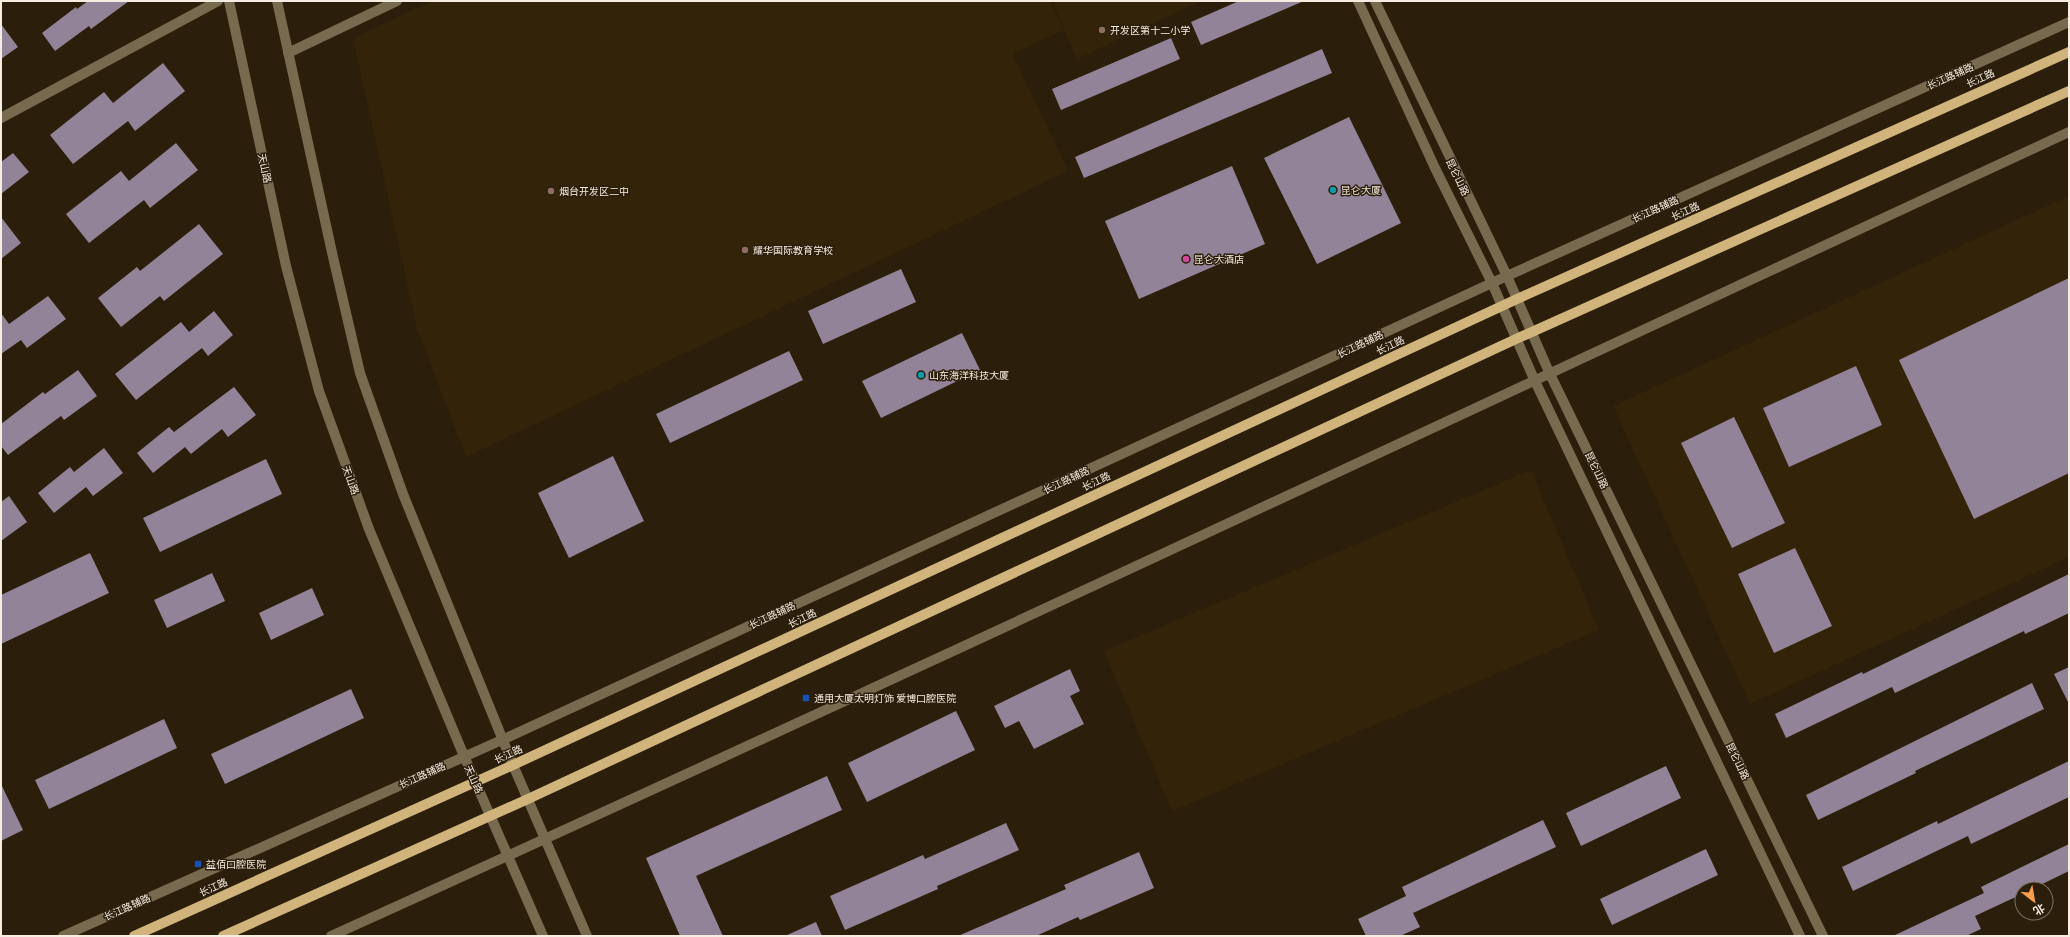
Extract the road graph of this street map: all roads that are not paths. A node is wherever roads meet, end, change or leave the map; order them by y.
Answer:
1 (218, 1) edge
2 (229, 1) edge
3 (277, 1) edge
4 (397, 1) edge
5 (1358, 1) edge
6 (1375, 1) edge
7 (2069, 22) edge
8 (2069, 52) edge
9 (288, 53) junction
10 (2069, 91) edge
11 (1, 118) edge
12 (2069, 132) edge
13 (1507, 276) junction
14 (1492, 283) junction
15 (1517, 299) junction
16 (1502, 306) junction
17 (1531, 332) junction
18 (1516, 339) junction
19 (1549, 372) junction
20 (1534, 379) junction
21 (504, 739) junction
22 (464, 756) junction
23 (514, 765) junction
24 (475, 781) junction
25 (528, 799) junction
26 (490, 815) junction
27 (547, 840) junction
28 (508, 856) junction
29 (63, 936) edge
30 (134, 936) edge
31 (223, 936) edge
32 (331, 936) edge
33 (543, 936) edge
34 (587, 936) edge
35 (1800, 936) edge
36 (1824, 936) edge

1 - 11 street
2 - 22 street, 天山路
3 - 9 street
4 - 9 street
5 - 14 street, 昆仑山路
6 - 13 street, 昆仑山路
7 - 13 street, 长江路辅路
8 - 15 main road, 长江路
9 - 21 street
10 - 17 main road
12 - 19 street
13 - 14 street, 长江路辅路
13 - 15 street, 昆仑山路
14 - 16 street, 昆仑山路
14 - 21 street, 长江路辅路
15 - 16 main road, 长江路
15 - 17 street, 昆仑山路
16 - 18 street, 昆仑山路
16 - 23 main road, 长江路
17 - 18 main road
17 - 19 street, 昆仑山路
18 - 20 street, 昆仑山路
18 - 25 main road
19 - 20 street
19 - 36 street, 昆仑山路
20 - 27 street
20 - 35 street, 昆仑山路
21 - 22 street, 长江路辅路
21 - 23 street
22 - 24 street, 天山路
22 - 29 street, 长江路辅路
23 - 24 main road, 长江路
23 - 25 street
24 - 26 street, 天山路
24 - 30 main road, 长江路
25 - 26 main road
25 - 27 street
26 - 28 street, 天山路
26 - 31 main road
27 - 28 street
27 - 34 street
28 - 32 street
28 - 33 street, 天山路

